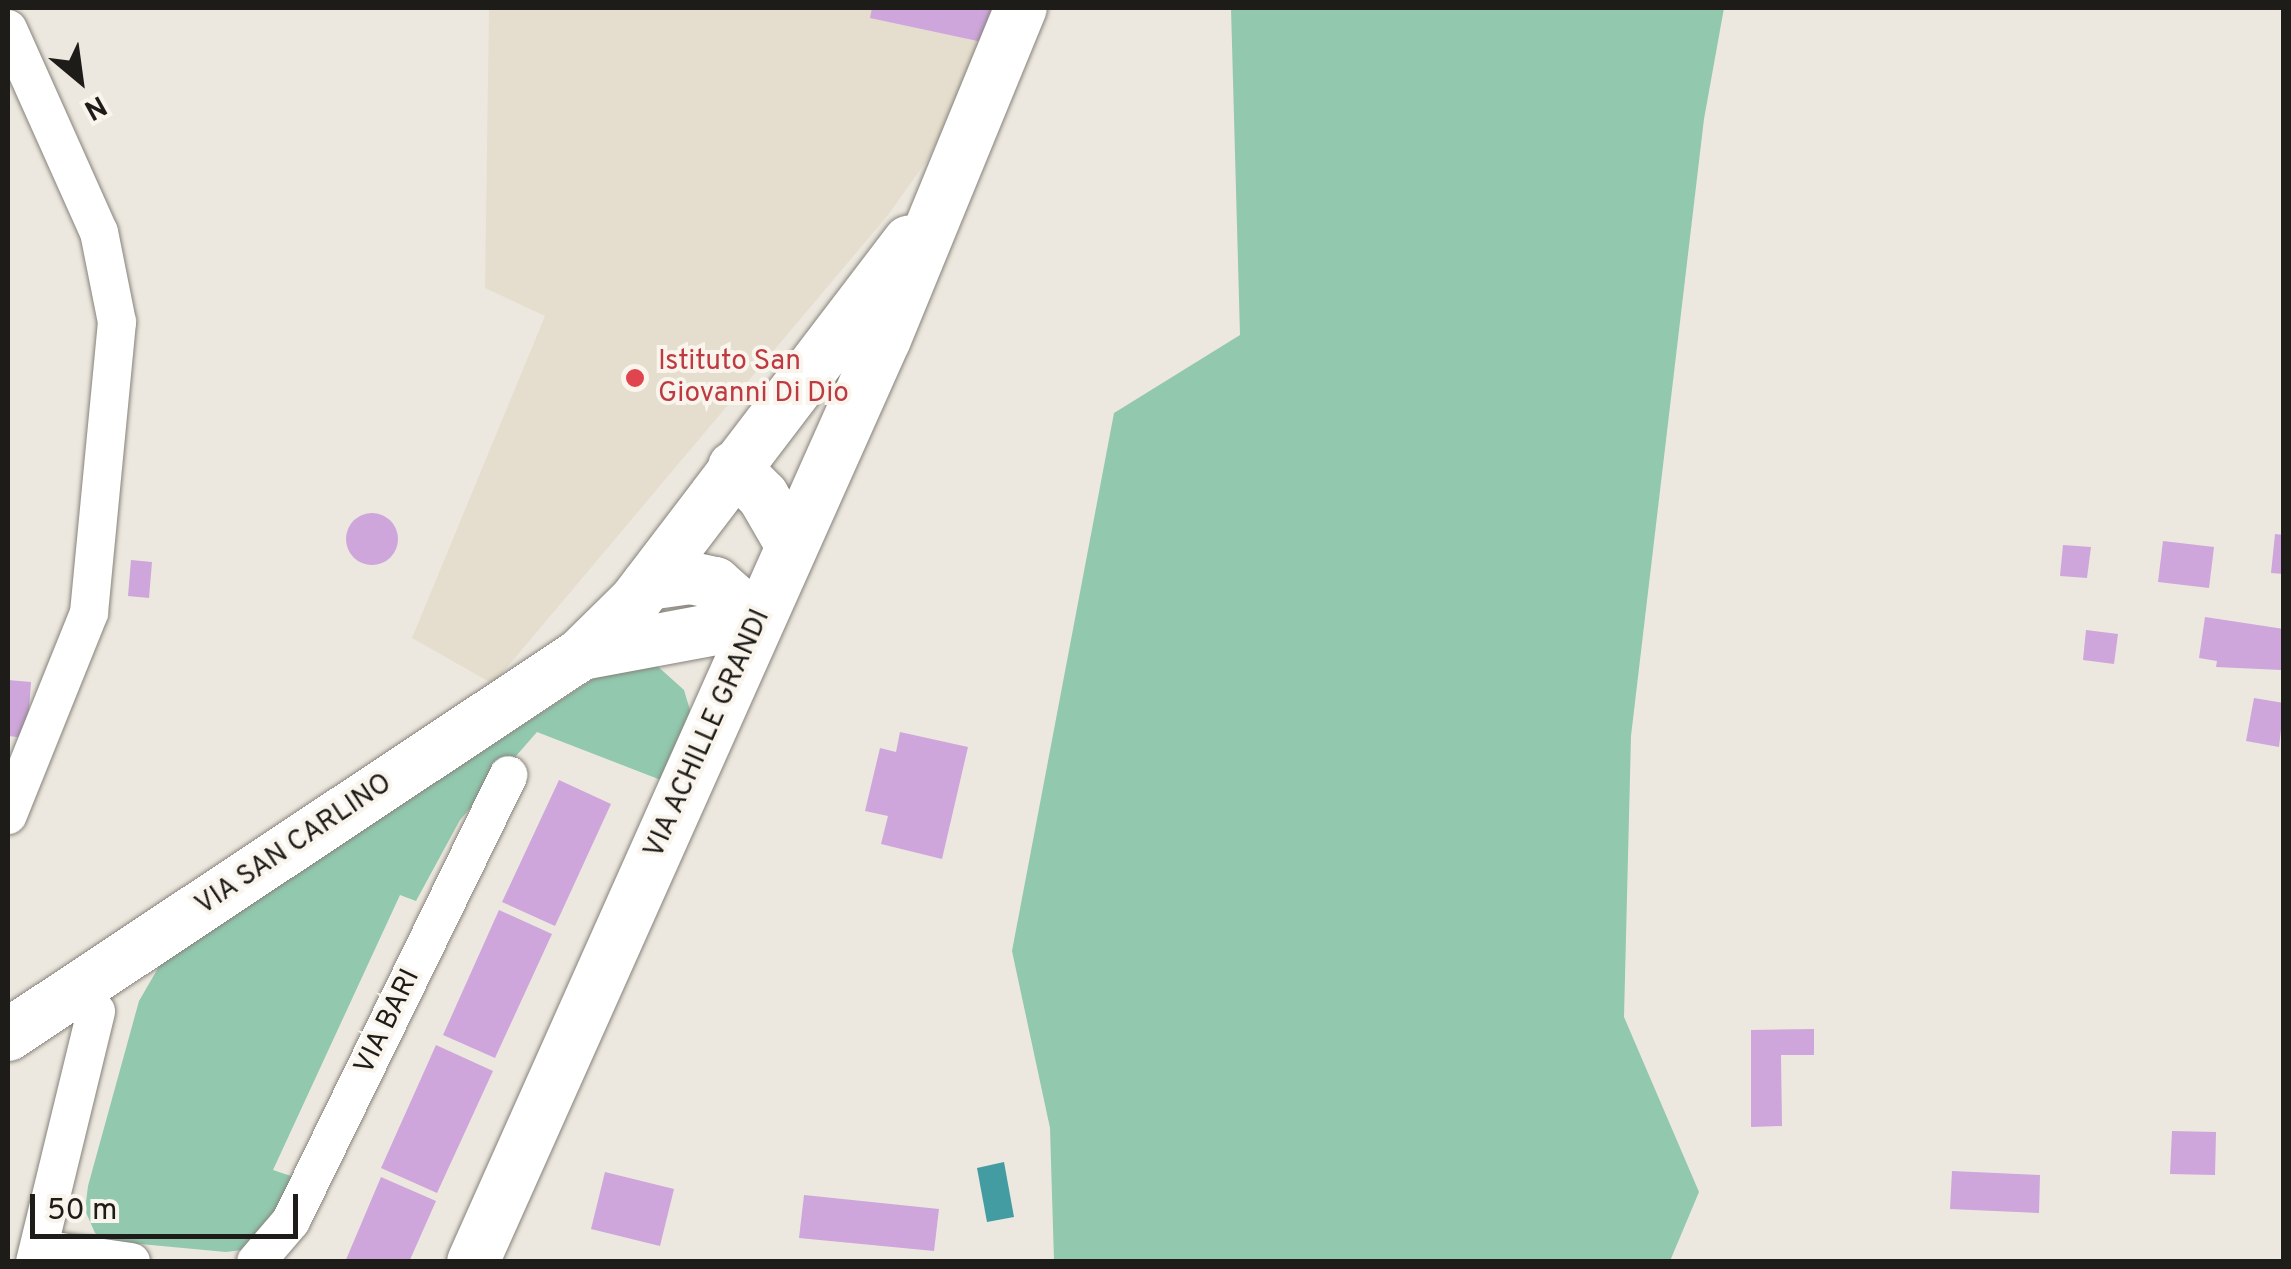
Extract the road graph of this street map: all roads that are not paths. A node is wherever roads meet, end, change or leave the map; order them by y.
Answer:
1 (1021, 8) edge
2 (8, 29) edge
3 (939, 205) junction
4 (734, 467) junction
5 (792, 546) junction
6 (648, 584) junction
7 (758, 621) junction
8 (634, 642) junction
9 (580, 655) junction
10 (714, 720) junction
11 (509, 775) dead end
12 (8, 815) edge
13 (96, 1011) dead end
14 (8, 1035) edge
15 (38, 1255) edge
16 (130, 1262) edge
17 (256, 1262) edge
18 (473, 1262) edge

1 - 3 street
2 - 12 street
3 - 4 street, VIA SAN CARLINO
3 - 5 street, VIA ACHILLE GRANDI
4 - 5 street
4 - 6 street, VIA SAN CARLINO
5 - 7 street, VIA ACHILLE GRANDI
6 - 7 street
6 - 9 street, VIA SAN CARLINO
7 - 8 street, VIA SAN CARLINO
7 - 10 street, VIA ACHILLE GRANDI
8 - 9 street, VIA SAN CARLINO
8 - 10 street
9 - 14 street, VIA SAN CARLINO
10 - 18 street, VIA ACHILLE GRANDI
11 - 17 street, VIA BARI
13 - 15 street
15 - 16 street

